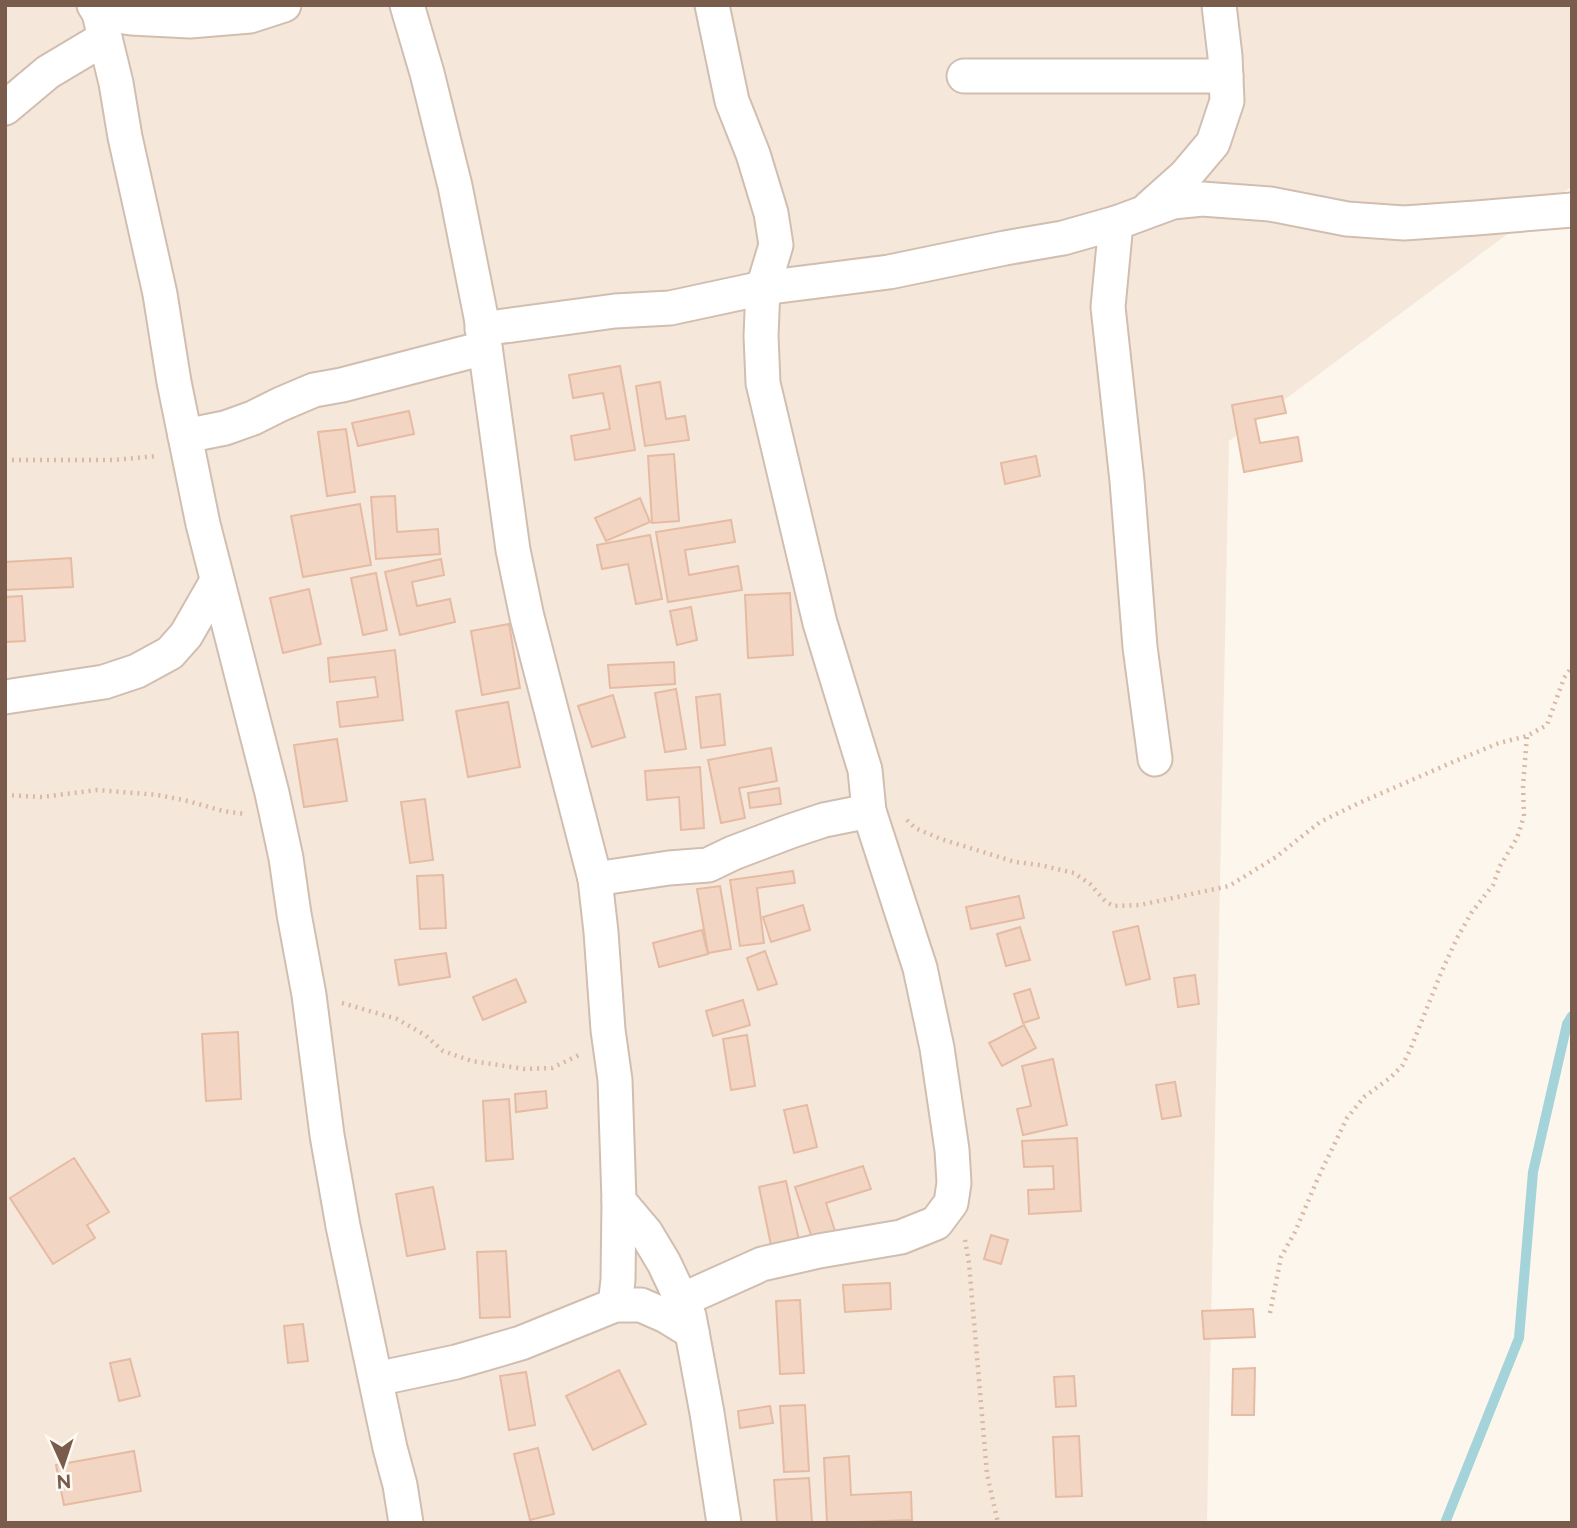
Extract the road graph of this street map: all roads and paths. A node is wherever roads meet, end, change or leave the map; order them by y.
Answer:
1 (284, 5) edge
2 (407, 5) edge
3 (712, 5) edge
4 (1219, 5) edge
5 (100, 19) edge
6 (964, 76) dead end
7 (1226, 76) junction
8 (5, 108) edge
9 (1572, 210) edge
10 (1130, 218) junction
11 (763, 289) junction
12 (483, 338) junction
13 (187, 444) junction
14 (5, 460) edge
15 (217, 581) junction
16 (1572, 667) edge
17 (5, 697) edge
18 (1527, 736) junction
19 (1155, 759) dead end
20 (5, 795) edge
21 (869, 811) junction
22 (277, 817) junction
23 (905, 819) dead end
24 (595, 880) junction
25 (309, 995) junction
26 (609, 1038) junction
27 (619, 1201) junction
28 (951, 1203) junction
29 (682, 1300) junction
30 (615, 1305) junction
31 (1270, 1313) dead end
32 (692, 1332) junction
33 (376, 1379) junction
34 (403, 1521) edge
35 (724, 1523) edge
36 (998, 1523) edge

1 - 5 street
2 - 12 street
3 - 11 street
4 - 7 street
5 - 8 street
5 - 13 street
6 - 7 street
7 - 10 street
9 - 10 street
10 - 11 street
10 - 19 street
11 - 12 street
11 - 21 street
12 - 13 street
12 - 24 street
13 - 14 path
13 - 15 street
15 - 17 street
15 - 22 street
16 - 18 path
18 - 23 path
18 - 31 path
20 - 22 path
21 - 24 street
21 - 28 street
22 - 25 street
24 - 26 street
25 - 26 path
25 - 33 street
26 - 27 street
27 - 29 street
27 - 30 street
28 - 29 street
28 - 36 path
29 - 32 street
30 - 32 street
30 - 33 street
32 - 35 street
33 - 34 street

